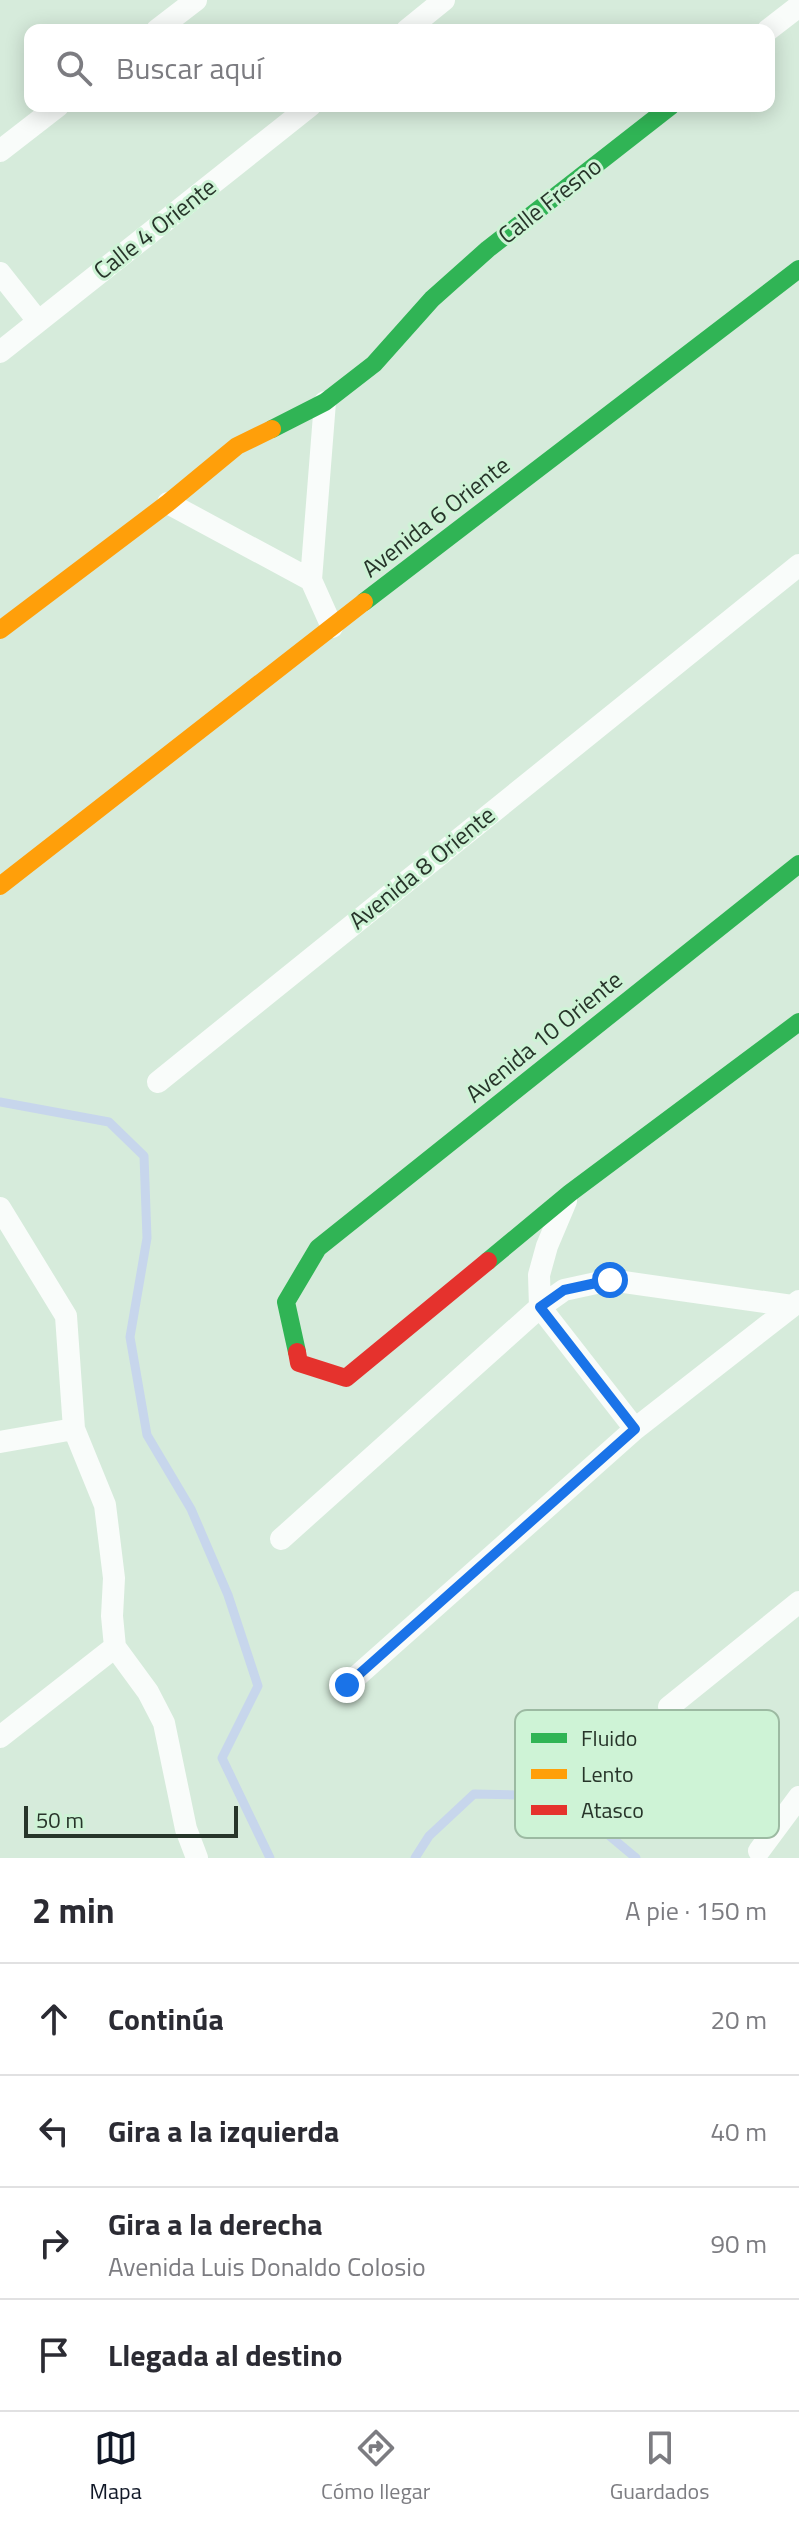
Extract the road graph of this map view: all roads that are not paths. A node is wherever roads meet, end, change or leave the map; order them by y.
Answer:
1 (196, 0) edge
2 (444, 0) edge
3 (799, 6) edge
4 (165, 24) edge
5 (414, 24) edge
6 (775, 25) edge
7 (50, 112) edge
8 (302, 112) edge
9 (663, 112) edge
10 (0, 151) edge
11 (799, 269) edge
12 (0, 273) edge
13 (38, 321) junction
14 (0, 352) edge
15 (325, 402) junction
16 (168, 503) junction
17 (799, 565) edge
18 (311, 580) junction
19 (332, 627) junction
20 (0, 630) edge
21 (799, 864) edge
22 (0, 886) edge
23 (799, 1022) edge
24 (158, 1082) dead end
25 (570, 1193) junction
26 (0, 1208) edge
27 (796, 1304) edge
28 (540, 1307) junction
29 (74, 1429) junction
30 (635, 1429) junction
31 (0, 1442) edge
32 (281, 1539) dead end
33 (799, 1602) edge
34 (115, 1647) junction
35 (347, 1685) dead end
36 (669, 1707) dead end
37 (0, 1737) edge
38 (799, 1797) edge
39 (779, 1824) edge
40 (769, 1838) edge
41 (759, 1851) dead end
42 (197, 1858) edge

1 - 4 street
2 - 5 street
3 - 6 street
7 - 10 street
8 - 13 street, Calle 4 Oriente
9 - 15 street, Calle Fresno
11 - 19 street, Avenida 6 Oriente
12 - 13 street
13 - 14 street, Calle 4 Oriente
15 - 16 street, Calle Fresno
15 - 18 street
16 - 18 street
16 - 20 street, Calle Fresno
17 - 24 street, Avenida 8 Oriente
18 - 19 street
19 - 22 street, Avenida 6 Oriente
21 - 25 street, Avenida 10 Oriente
23 - 25 street
25 - 28 street
26 - 29 street
27 - 28 street
27 - 30 street
28 - 30 street
28 - 32 street
29 - 31 street
29 - 34 street
30 - 35 street
33 - 36 street
34 - 37 street
34 - 42 street
38 - 39 street
40 - 41 street

